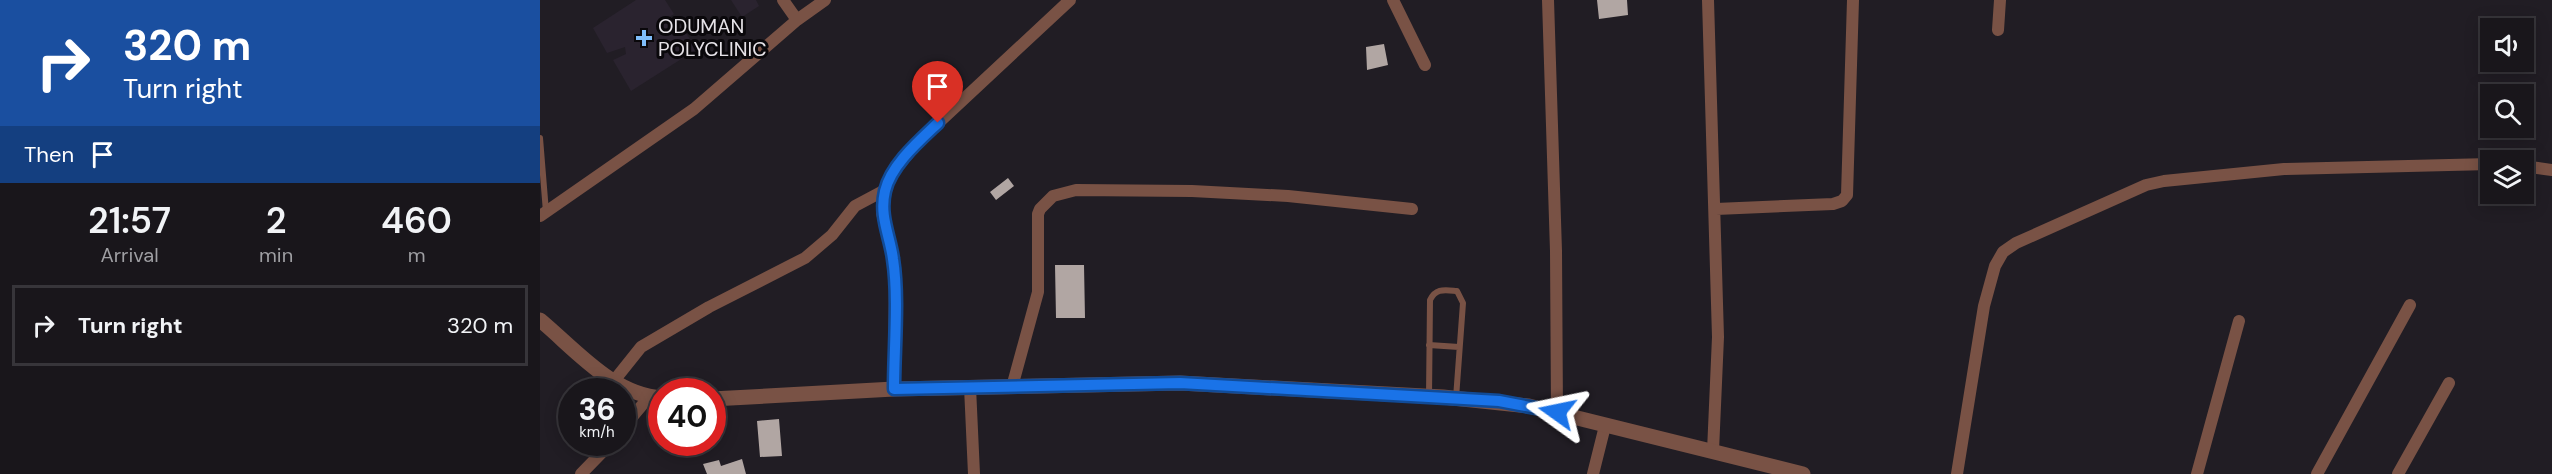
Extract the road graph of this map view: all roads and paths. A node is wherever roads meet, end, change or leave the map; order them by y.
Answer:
1 (783, 0) edge
2 (825, 0) edge
3 (1070, 0) edge
4 (1393, 0) edge
5 (1548, 0) edge
6 (1708, 0) edge
7 (1853, 0) edge
8 (2000, 0) edge
9 (797, 20) junction
10 (1998, 30) dead end
11 (1425, 65) dead end
12 (540, 138) edge
13 (2480, 164) edge
14 (2534, 168) edge
15 (2552, 170) edge
16 (885, 190) junction
17 (1412, 209) dead end
18 (1716, 209) junction
19 (543, 214) edge
20 (2410, 305) dead end
21 (540, 320) edge
22 (2239, 321) dead end
23 (1429, 345) junction
24 (1459, 347) junction
25 (608, 378) edge
26 (616, 378) edge
27 (2449, 383) dead end
28 (970, 387) junction
29 (1012, 387) junction
30 (894, 389) junction
31 (1429, 397) junction
32 (726, 398) edge
33 (1456, 398) junction
34 (648, 404) edge
35 (1557, 412) junction
36 (636, 415) edge
37 (1605, 426) junction
38 (1713, 451) junction
39 (598, 456) edge
40 (581, 474) edge
41 (974, 474) edge
42 (1593, 474) edge
43 (1803, 474) edge
44 (1958, 474) edge
45 (2197, 474) edge
46 (2317, 474) edge
47 (2398, 474) edge

1 - 9 street
2 - 9 street
3 - 16 street
4 - 11 street
5 - 35 street
6 - 18 street
7 - 18 street
8 - 10 street
9 - 19 street
12 - 19 lane
13 - 44 street
14 - 15 street
16 - 26 street
16 - 30 street
17 - 29 street
18 - 38 street
20 - 46 street
21 - 25 street
22 - 45 street
23 - 24 lane
23 - 24 lane
23 - 31 lane
24 - 33 lane
27 - 47 street
28 - 29 street
28 - 30 street
28 - 41 street
29 - 31 street
30 - 32 street
31 - 33 street
33 - 35 street
34 - 36 street
35 - 37 street
37 - 38 street
37 - 42 street
38 - 43 street
39 - 40 street

